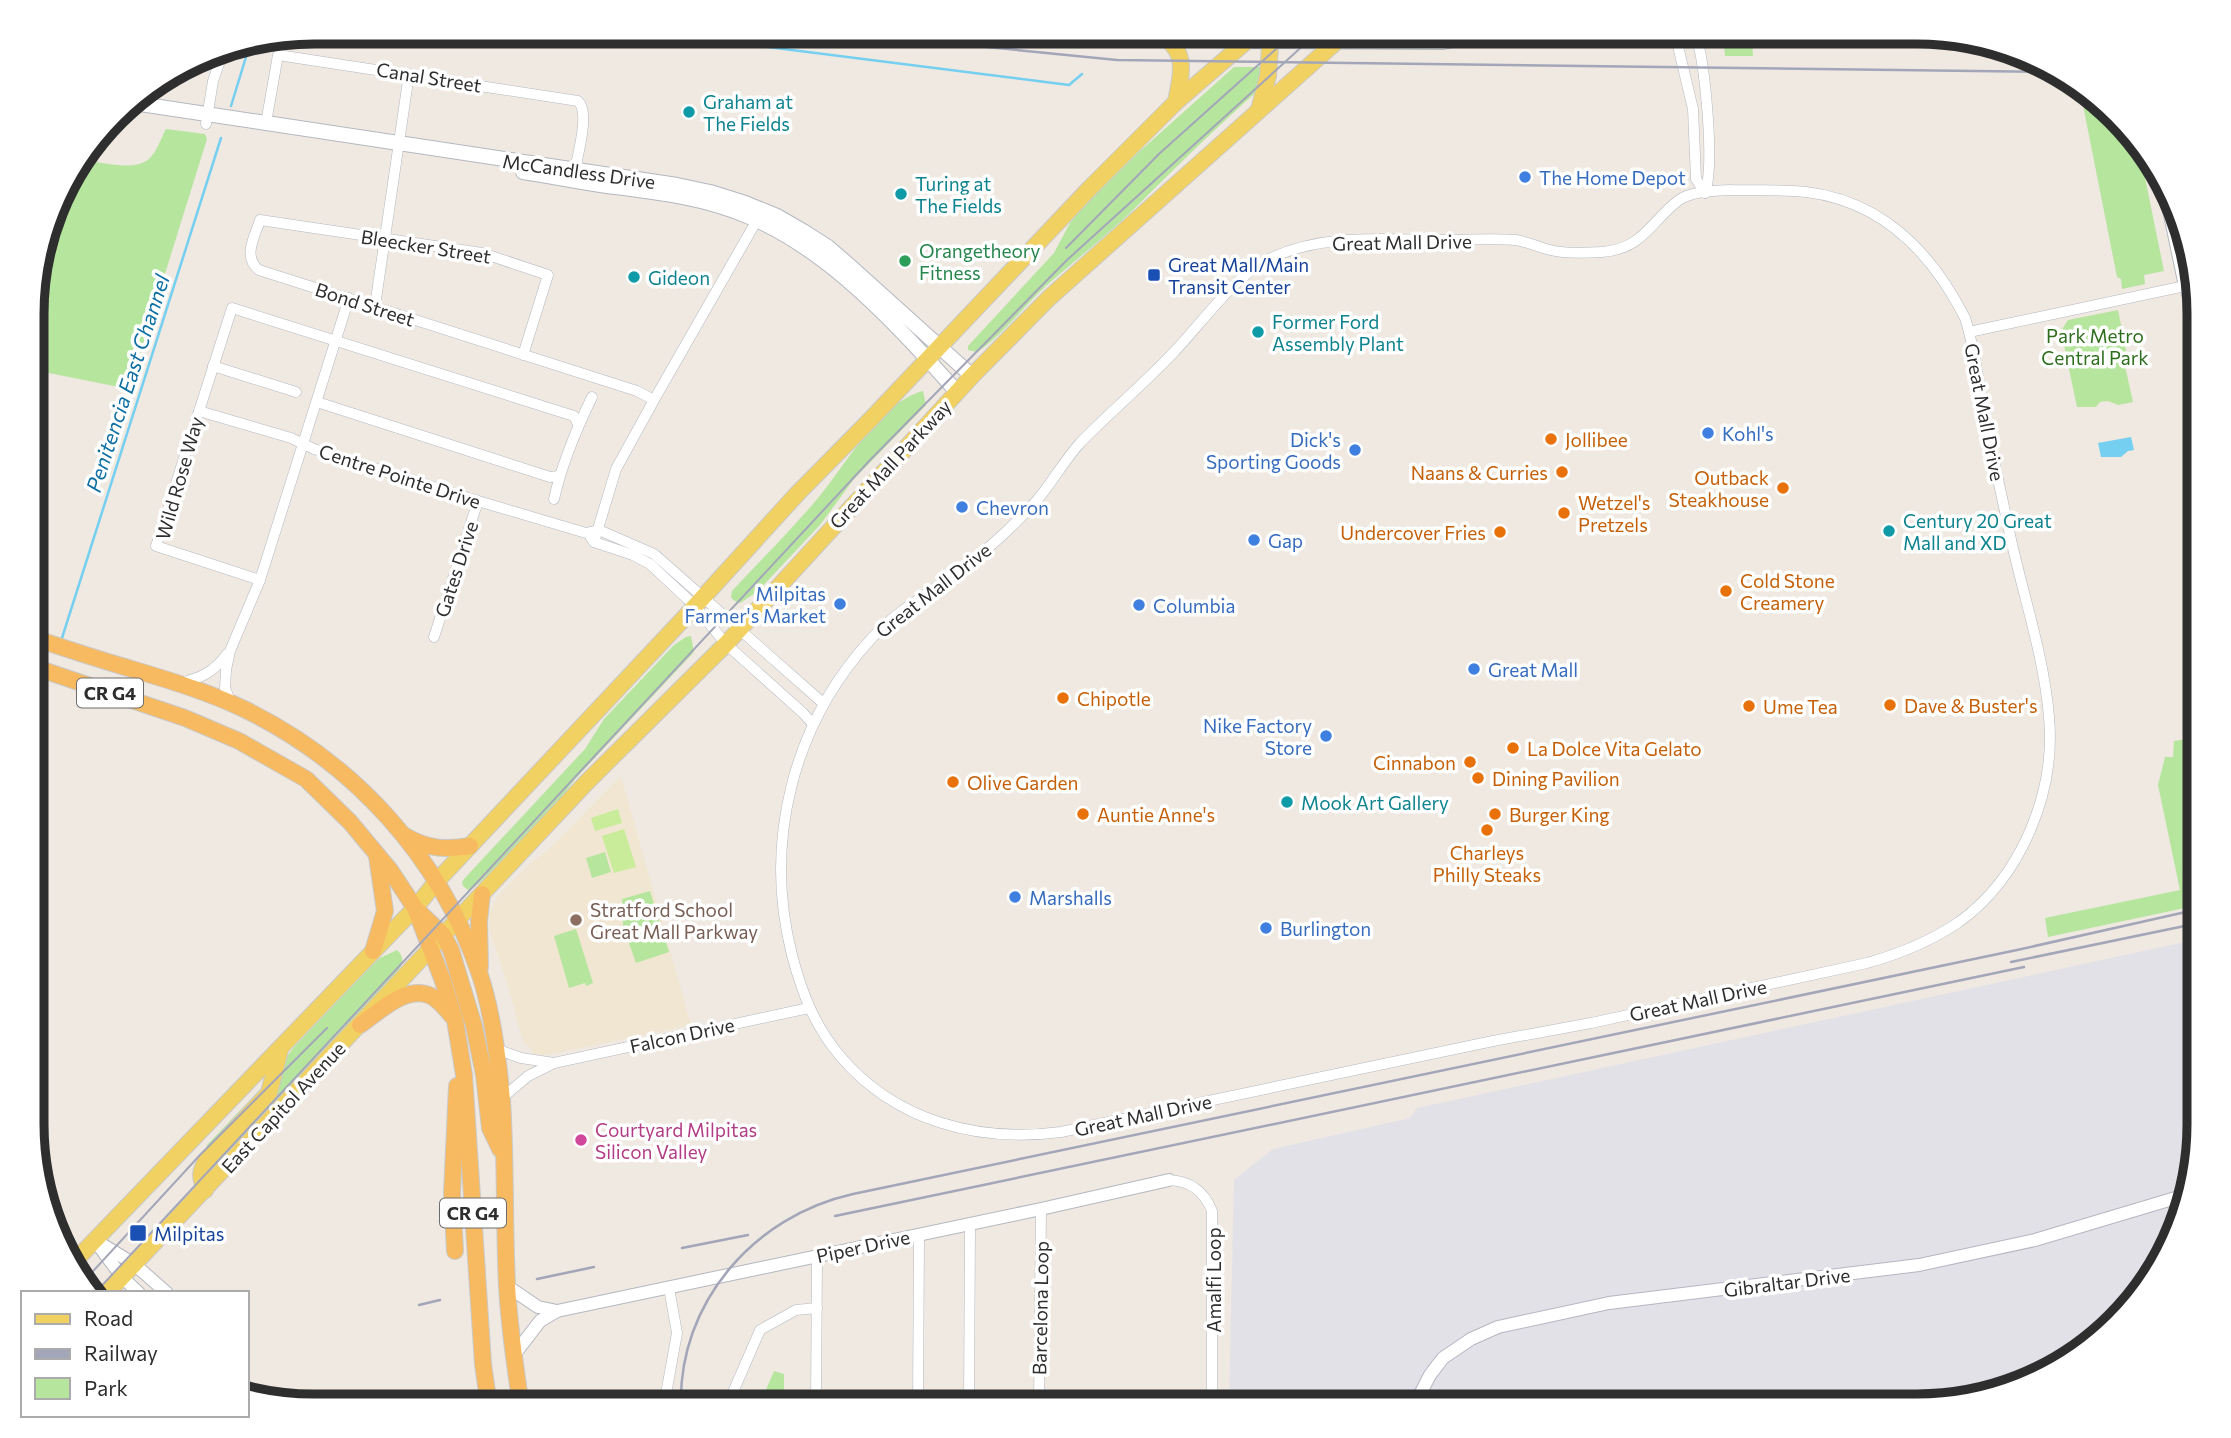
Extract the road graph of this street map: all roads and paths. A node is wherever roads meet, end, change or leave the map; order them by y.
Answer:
1 (1172, 44) edge
2 (1251, 44) edge
3 (1262, 44) edge
4 (1334, 44) edge
5 (1678, 44) edge
6 (1698, 44) edge
7 (220, 60) edge
8 (409, 74) junction
9 (1176, 102) junction
10 (142, 106) edge
11 (1259, 110) junction
12 (135, 112) edge
13 (206, 119) junction
14 (266, 123) junction
15 (398, 148) junction
16 (575, 170) junction
17 (1705, 192) junction
18 (260, 220) joint
19 (757, 220) junction
20 (2172, 224) edge
21 (384, 238) junction
22 (2185, 286) junction
23 (2187, 295) edge
24 (349, 298) junction
25 (374, 306) junction
26 (1969, 332) junction
27 (337, 340) junction
28 (934, 353) junction
29 (523, 355) junction
30 (213, 366) junction
31 (972, 376) junction
32 (296, 392) dead end
33 (957, 392) junction
34 (593, 397) dead end
35 (654, 400) junction
36 (317, 402) junction
37 (199, 411) junction
38 (578, 424) junction
39 (303, 444) junction
40 (559, 476) junction
41 (554, 499) dead end
42 (478, 501) junction
43 (599, 530) junction
44 (586, 533) junction
45 (594, 542) junction
46 (260, 580) junction
47 (699, 602) junction
48 (740, 629) junction
49 (434, 637) dead end
50 (44, 641) edge
51 (726, 644) junction
52 (230, 651) junction
53 (44, 670) edge
54 (180, 683) junction
55 (232, 703) junction
56 (823, 703) junction
57 (813, 724) junction
58 (402, 835) junction
59 (470, 846) junction
60 (376, 854) junction
61 (437, 881) junction
62 (482, 894) junction
63 (415, 908) junction
64 (457, 920) junction
65 (443, 935) junction
66 (431, 950) junction
67 (373, 951) junction
68 (480, 976) junction
69 (809, 1008) junction
70 (455, 1020) junction
71 (360, 1025) junction
72 (280, 1048) junction
73 (459, 1048) junction
74 (496, 1049) junction
75 (554, 1063) junction
76 (502, 1099) junction
77 (504, 1158) junction
78 (1170, 1180) joint
79 (205, 1190) junction
80 (2177, 1198) edge
81 (1041, 1209) junction
82 (970, 1224) junction
83 (919, 1234) junction
84 (94, 1240) junction
85 (455, 1251) dead end
86 (817, 1256) junction
87 (79, 1257) edge
88 (134, 1264) junction
89 (122, 1277) junction
90 (507, 1286) junction
91 (669, 1288) junction
92 (109, 1291) edge
93 (137, 1291) edge
94 (165, 1291) edge
95 (817, 1308) junction
96 (557, 1311) junction
97 (514, 1355) junction
98 (487, 1394) edge
99 (519, 1394) edge
100 (666, 1394) edge
101 (732, 1394) edge
102 (816, 1394) edge
103 (918, 1394) edge
104 (969, 1394) edge
105 (1039, 1394) edge
106 (1212, 1394) edge
107 (1420, 1394) edge

1 - 9 main road
2 - 9 main road
3 - 11 main road
4 - 11 main road, Great Mall Parkway
5 - 17 street
6 - 17 street
7 - 13 street
8 - 14 street, Canal Street
8 - 15 street
8 - 16 street, Canal Street
9 - 28 main road
10 - 13 main road, McCandless Drive
11 - 31 main road, Great Mall Parkway
12 - 13 main road, McCandless Drive
13 - 14 main road, McCandless Drive
13 - 15 main road, McCandless Drive
14 - 15 main road, McCandless Drive
15 - 16 main road, McCandless Drive
15 - 19 main road, McCandless Drive
15 - 21 street
16 - 28 main road, McCandless Drive
17 - 26 street, Great Mall Drive
17 - 56 street, Great Mall Drive
18 - 21 street, Bleecker Street
18 - 24 street, Bond Street
19 - 28 main road, McCandless Drive
19 - 35 street
20 - 22 street
21 - 25 street
21 - 29 street, Bleecker Street
22 - 23 street
22 - 26 street
24 - 25 street, Bond Street
24 - 27 street
25 - 29 street, Bond Street
26 - 69 street, Great Mall Drive
27 - 30 street, Wild Rose Way
27 - 36 street
27 - 38 street
28 - 31 main road, McCandless Drive
28 - 33 main road, McCandless Drive
28 - 47 main road
29 - 35 street, Bond Street
30 - 32 street
30 - 37 street, Wild Rose Way
31 - 33 main road, Great Mall Parkway
33 - 48 main road, Great Mall Parkway
34 - 38 street
35 - 43 street
36 - 39 street
36 - 40 street
37 - 39 street
37 - 46 street, Wild Rose Way
38 - 40 street
39 - 42 street, Centre Pointe Drive
39 - 46 street, Centre Pointe Drive
40 - 41 street
42 - 44 street, Centre Pointe Drive
42 - 49 street, Gates Drive
43 - 44 street, Centre Pointe Drive
43 - 45 street
43 - 47 street
44 - 45 street
45 - 47 street
46 - 52 street, Centre Pointe Drive
47 - 48 street
47 - 51 street
47 - 59 main road
48 - 51 main road, Great Mall Parkway
48 - 56 street
50 - 54 highway, CR G4
51 - 57 street
51 - 62 main road, Great Mall Parkway
52 - 54 street, Centre Pointe Drive
52 - 55 street, Centre Pointe Drive
53 - 60 highway, CR G4
54 - 55 highway, CR G4
55 - 58 highway, CR G4
56 - 57 street, Great Mall Drive
57 - 69 street, Great Mall Drive
58 - 59 highway
58 - 61 highway, CR G4
59 - 61 main road
60 - 63 highway, CR G4
60 - 67 highway
61 - 63 main road
61 - 64 highway, CR G4
62 - 64 main road, Great Mall Parkway
62 - 68 highway
63 - 65 highway
63 - 66 highway, CR G4
63 - 67 main road
64 - 65 main road, East Capitol Avenue
64 - 68 highway, CR G4
65 - 66 main road, East Capitol Avenue
65 - 77 highway
66 - 70 highway, CR G4
66 - 71 main road, East Capitol Avenue
67 - 72 main road
68 - 74 highway, CR G4
69 - 75 street, Falcon Drive
70 - 71 highway
70 - 73 highway, CR G4
71 - 79 main road, East Capitol Avenue
72 - 79 main road
72 - 84 main road
73 - 85 highway
73 - 98 highway, CR G4
74 - 75 street, Falcon Drive
74 - 76 highway, CR G4
75 - 76 street, Falcon Drive
76 - 77 highway, CR G4
77 - 90 highway, CR G4
78 - 81 street, Piper Drive
78 - 106 street, Amalfi Loop
79 - 88 main road, East Capitol Avenue
80 - 107 street, Gibraltar Drive
81 - 82 street, Piper Drive
81 - 105 street, Barcelona Loop
82 - 83 street, Piper Drive
82 - 104 street
83 - 86 street, Piper Drive
83 - 103 street
84 - 87 main road
84 - 88 street
84 - 89 street
86 - 91 street, Piper Drive
86 - 95 street
88 - 89 main road, East Capitol Avenue
88 - 94 street
89 - 92 main road, East Capitol Avenue
89 - 93 street
90 - 96 street
90 - 97 highway, CR G4
91 - 96 street, Piper Drive
91 - 100 street
95 - 101 street
95 - 102 street
96 - 97 street, Piper Drive
97 - 99 highway, CR G4

